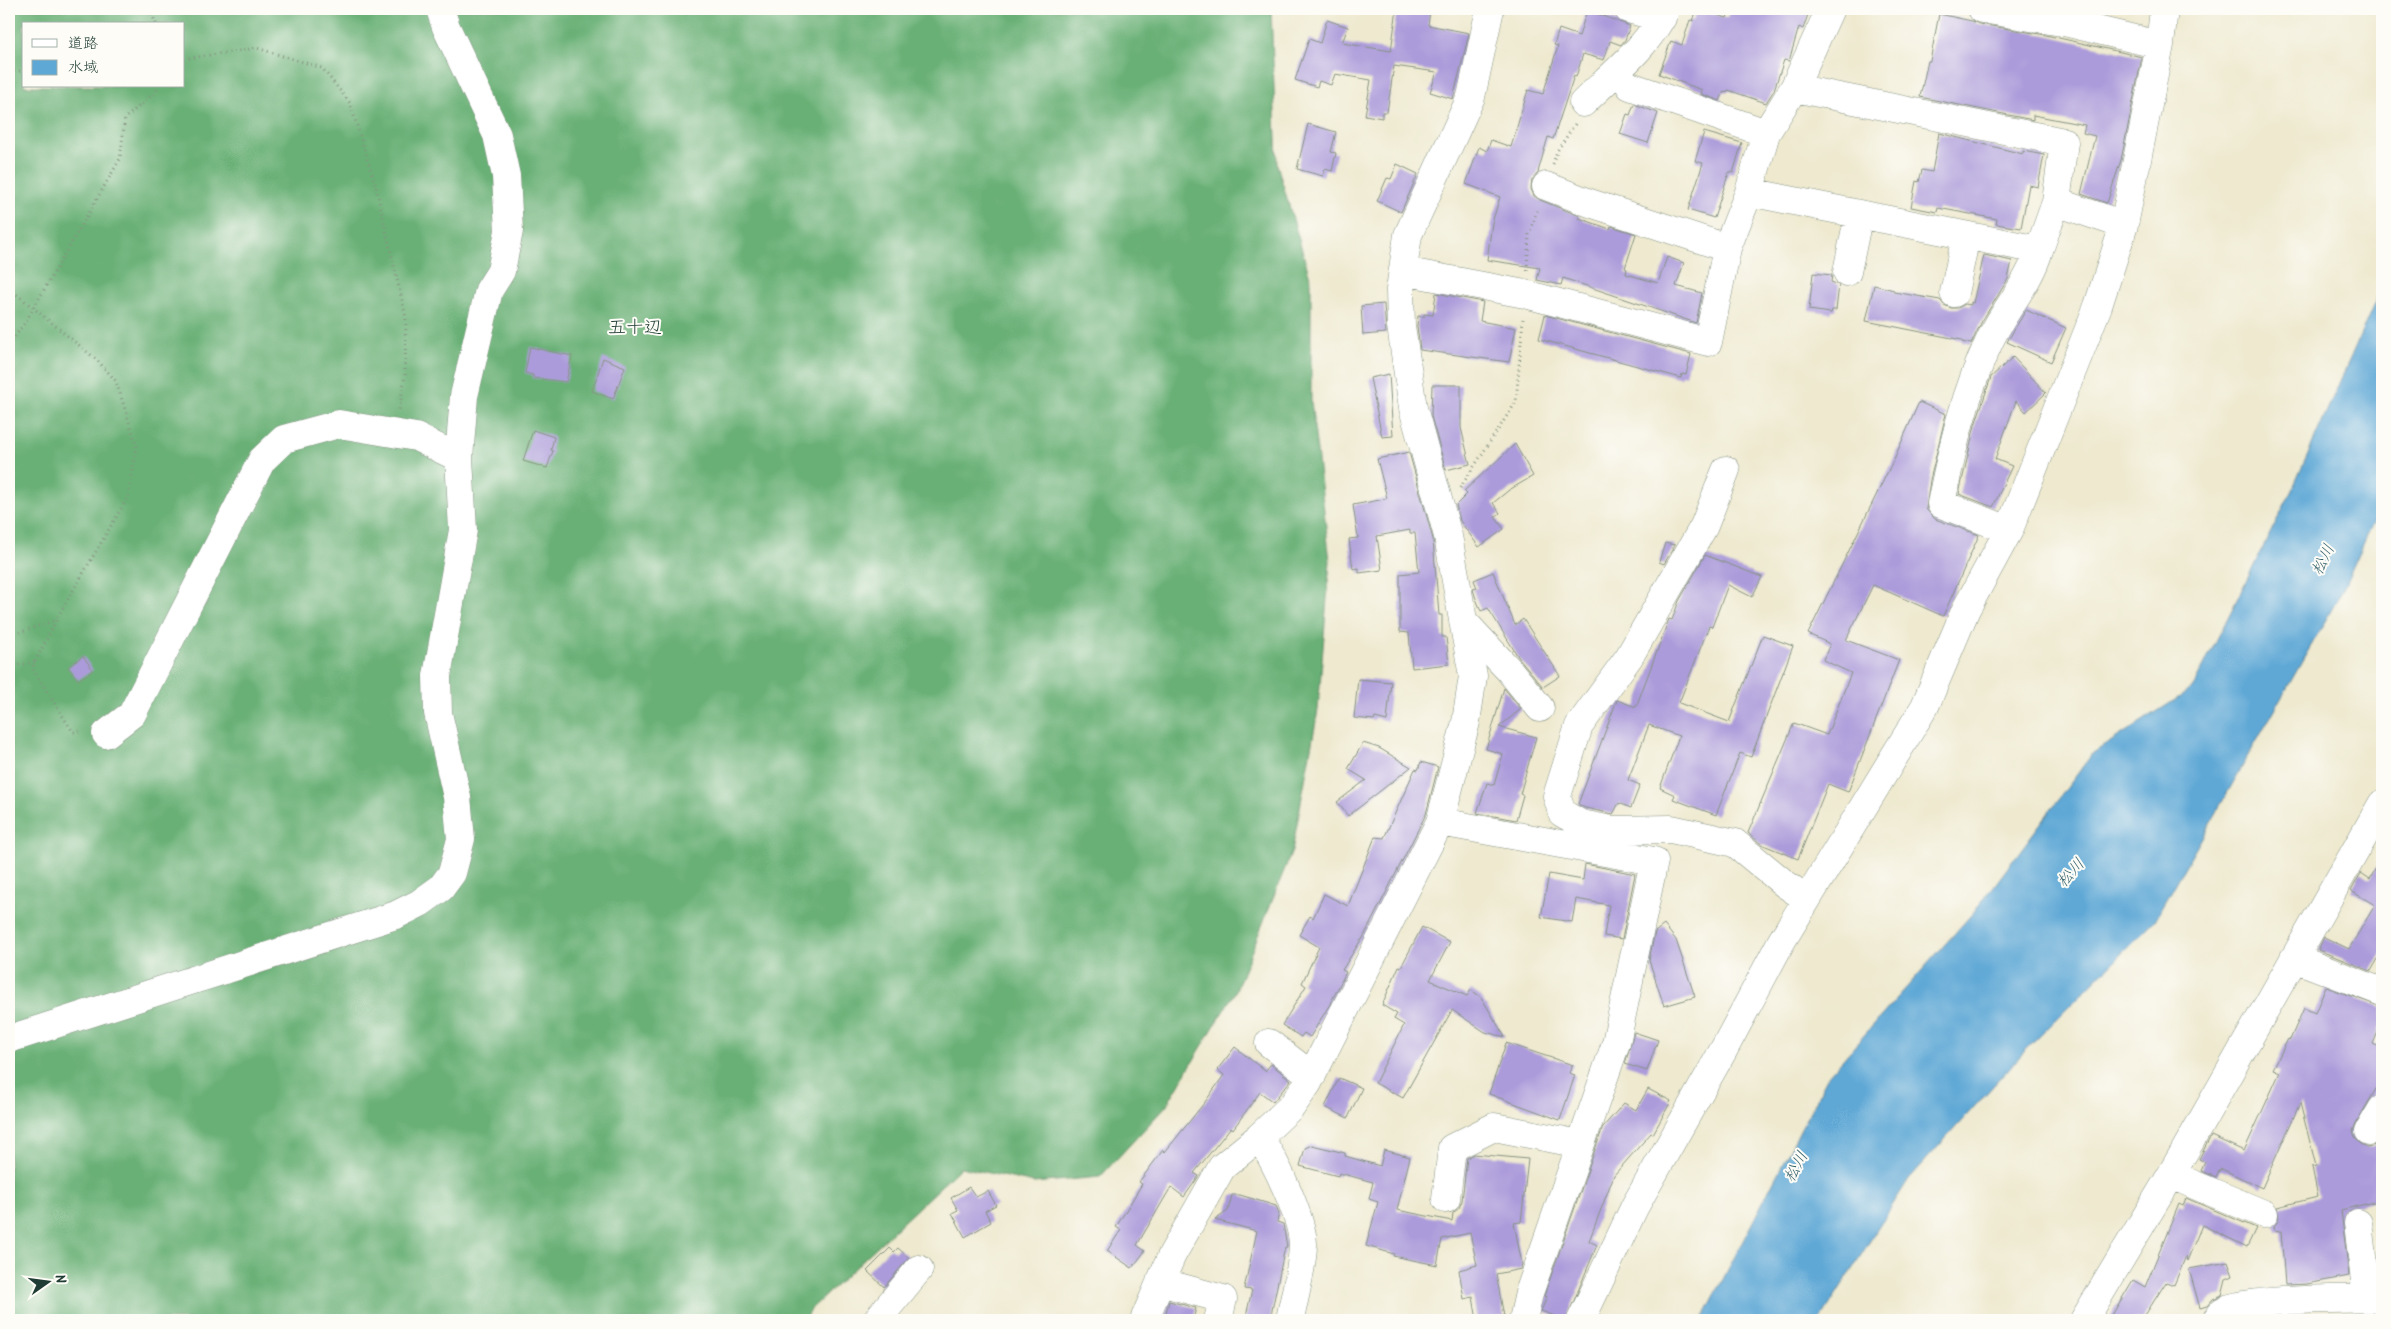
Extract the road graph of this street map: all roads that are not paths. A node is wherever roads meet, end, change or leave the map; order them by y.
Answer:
1 (440, 9) edge
2 (1490, 9) edge
3 (1628, 9) edge
4 (1830, 9) edge
5 (1982, 9) edge
6 (2164, 9) edge
7 (1664, 13) edge
8 (2069, 16) edge
9 (2160, 45) junction
10 (1630, 86) dead end
11 (1794, 88) junction
12 (1583, 103) dead end
13 (1766, 133) junction
14 (1546, 186) dead end
15 (1749, 192) junction
16 (2056, 202) junction
17 (1859, 214) junction
18 (2124, 225) junction
19 (1966, 236) junction
20 (1727, 248) junction
21 (2039, 250) junction
22 (1403, 271) junction
23 (1847, 272) dead end
24 (1954, 293) dead end
25 (459, 458) junction
26 (1726, 470) dead end
27 (2009, 530) junction
28 (1464, 622) junction
29 (1540, 708) dead end
30 (106, 734) road end
31 (2382, 804) edge
32 (1440, 822) junction
33 (1807, 899) junction
34 (2294, 958) junction
35 (2382, 992) edge
36 (9, 1039) edge
37 (1269, 1043) dead end
38 (1312, 1076) junction
39 (1259, 1137) junction
40 (1580, 1144) junction
41 (2171, 1175) junction
42 (1446, 1200) dead end
43 (2264, 1214) dead end
44 (2358, 1223) dead end
45 (919, 1269) dead end
46 (1160, 1282) junction
47 (2375, 1299) edge
48 (878, 1320) edge
49 (1144, 1320) edge
50 (1218, 1320) edge
51 (1290, 1320) edge
52 (1523, 1320) edge
53 (1581, 1320) edge
54 (2084, 1320) edge
55 (2216, 1320) edge

1 - 25 street
2 - 22 street
3 - 7 street
4 - 11 street
5 - 8 street
6 - 9 street
7 - 12 street
8 - 9 street
9 - 18 street
10 - 13 street
11 - 13 street
11 - 16 street
13 - 15 street
14 - 20 street
15 - 17 street
15 - 20 street
16 - 18 street
16 - 21 street
17 - 19 street
17 - 23 street
18 - 27 street
19 - 21 street
19 - 24 street
20 - 22 street
21 - 27 street
22 - 28 street
25 - 30 street
25 - 36 street
26 - 33 street
27 - 33 street
28 - 29 street
28 - 32 street
31 - 34 street
32 - 38 street
32 - 40 street
33 - 53 street
34 - 35 street
34 - 41 street
37 - 38 street
38 - 39 street
39 - 46 street
39 - 51 street
40 - 42 street
40 - 52 street
41 - 43 street
41 - 54 street
44 - 47 street
45 - 48 street
46 - 49 street
46 - 50 street
47 - 55 street

